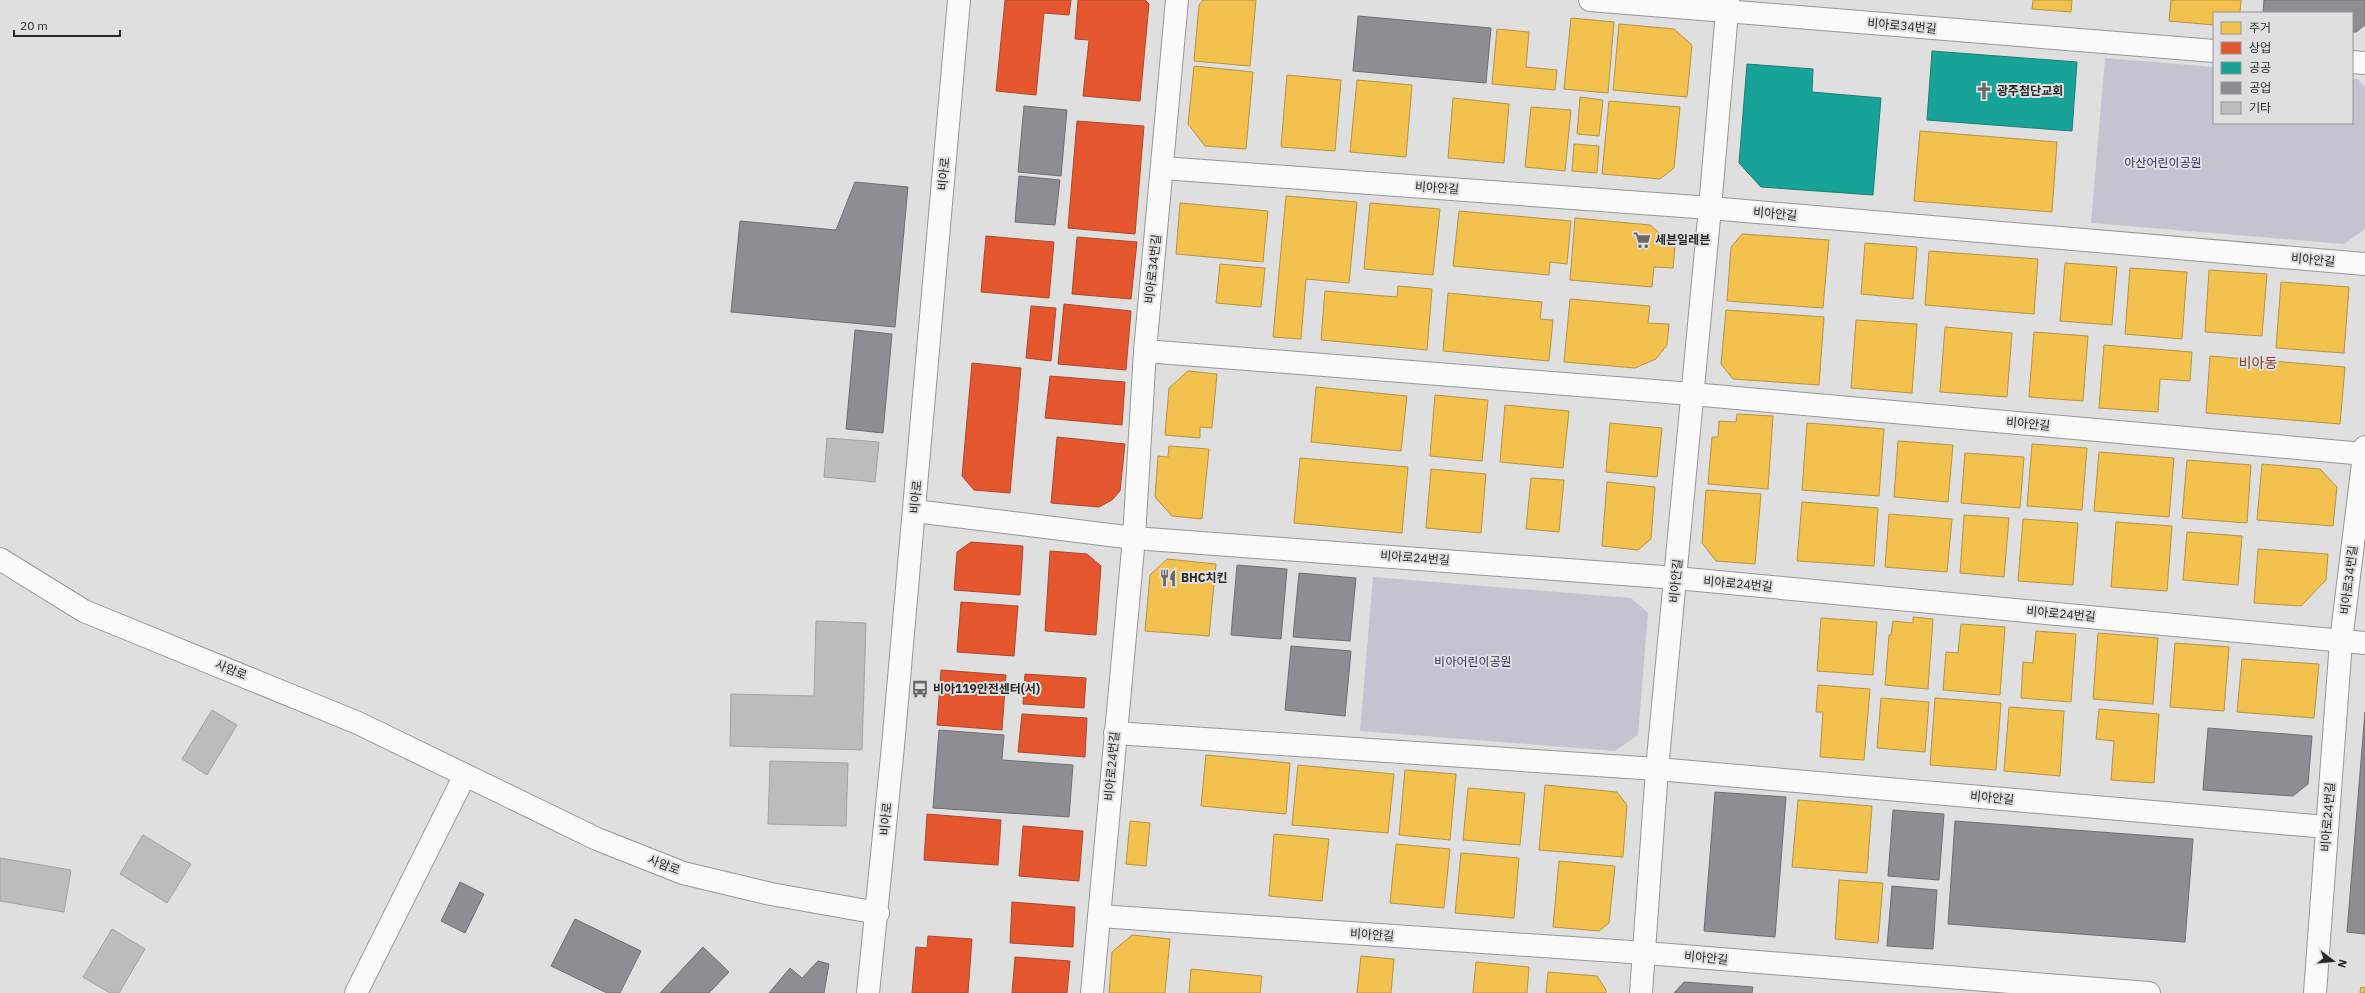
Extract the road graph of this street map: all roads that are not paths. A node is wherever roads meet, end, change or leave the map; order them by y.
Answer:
1 (959, 0) edge
2 (1177, 0) edge
3 (1590, 0) edge
4 (1727, 6) edge
5 (2213, 51) edge
6 (2353, 62) edge
7 (2365, 63) edge
8 (1163, 168) junction
9 (1710, 208) junction
10 (2365, 264) edge
11 (1145, 351) junction
12 (1692, 394) junction
13 (2365, 447) edge
14 (2364, 454) edge
15 (915, 511) junction
16 (1134, 538) junction
17 (0, 560) edge
18 (1676, 578) junction
19 (2341, 641) junction
20 (2365, 643) edge
21 (1115, 733) junction
22 (1658, 769) junction
23 (465, 775) junction
24 (2327, 826) junction
25 (878, 913) junction
26 (1099, 916) junction
27 (1645, 953) junction
28 (356, 993) edge
29 (868, 993) edge
30 (1092, 993) edge
31 (1641, 993) edge
32 (2149, 993) edge
33 (2315, 993) edge

1 - 15 street, 비아로
2 - 8 street, 비아로34번길
3 - 4 street, 비아로34번길
4 - 5 street, 비아로34번길
4 - 9 street, 비아안길
6 - 7 street
8 - 9 street, 비아안길
8 - 11 street, 비아로34번길
9 - 10 street, 비아안길
9 - 12 street, 비아안길
11 - 12 street, 비아안길
11 - 16 street, 비아로34번길
12 - 14 street, 비아안길
12 - 18 street, 비아안길
13 - 14 street, 비아로34번길
14 - 19 street, 비아로34번길
15 - 16 street, 비아로24번길
15 - 25 street, 비아로
16 - 18 street, 비아로24번길
16 - 21 street, 비아로24번길
17 - 23 street, 사암로
18 - 19 street, 비아로24번길
18 - 22 street, 비아안길
19 - 20 street, 비아로24번길
19 - 24 street, 비아로24번길
21 - 22 street, 비아안길
21 - 26 street, 비아로24번길
22 - 24 street, 비아안길
22 - 27 street, 비아안길
23 - 25 street, 사암로
23 - 28 street
24 - 33 street, 비아로24번길
25 - 29 street, 비아로
26 - 27 street, 비아안길
26 - 30 street, 비아로24번길
27 - 31 street, 비아안길
27 - 32 street, 비아안길

